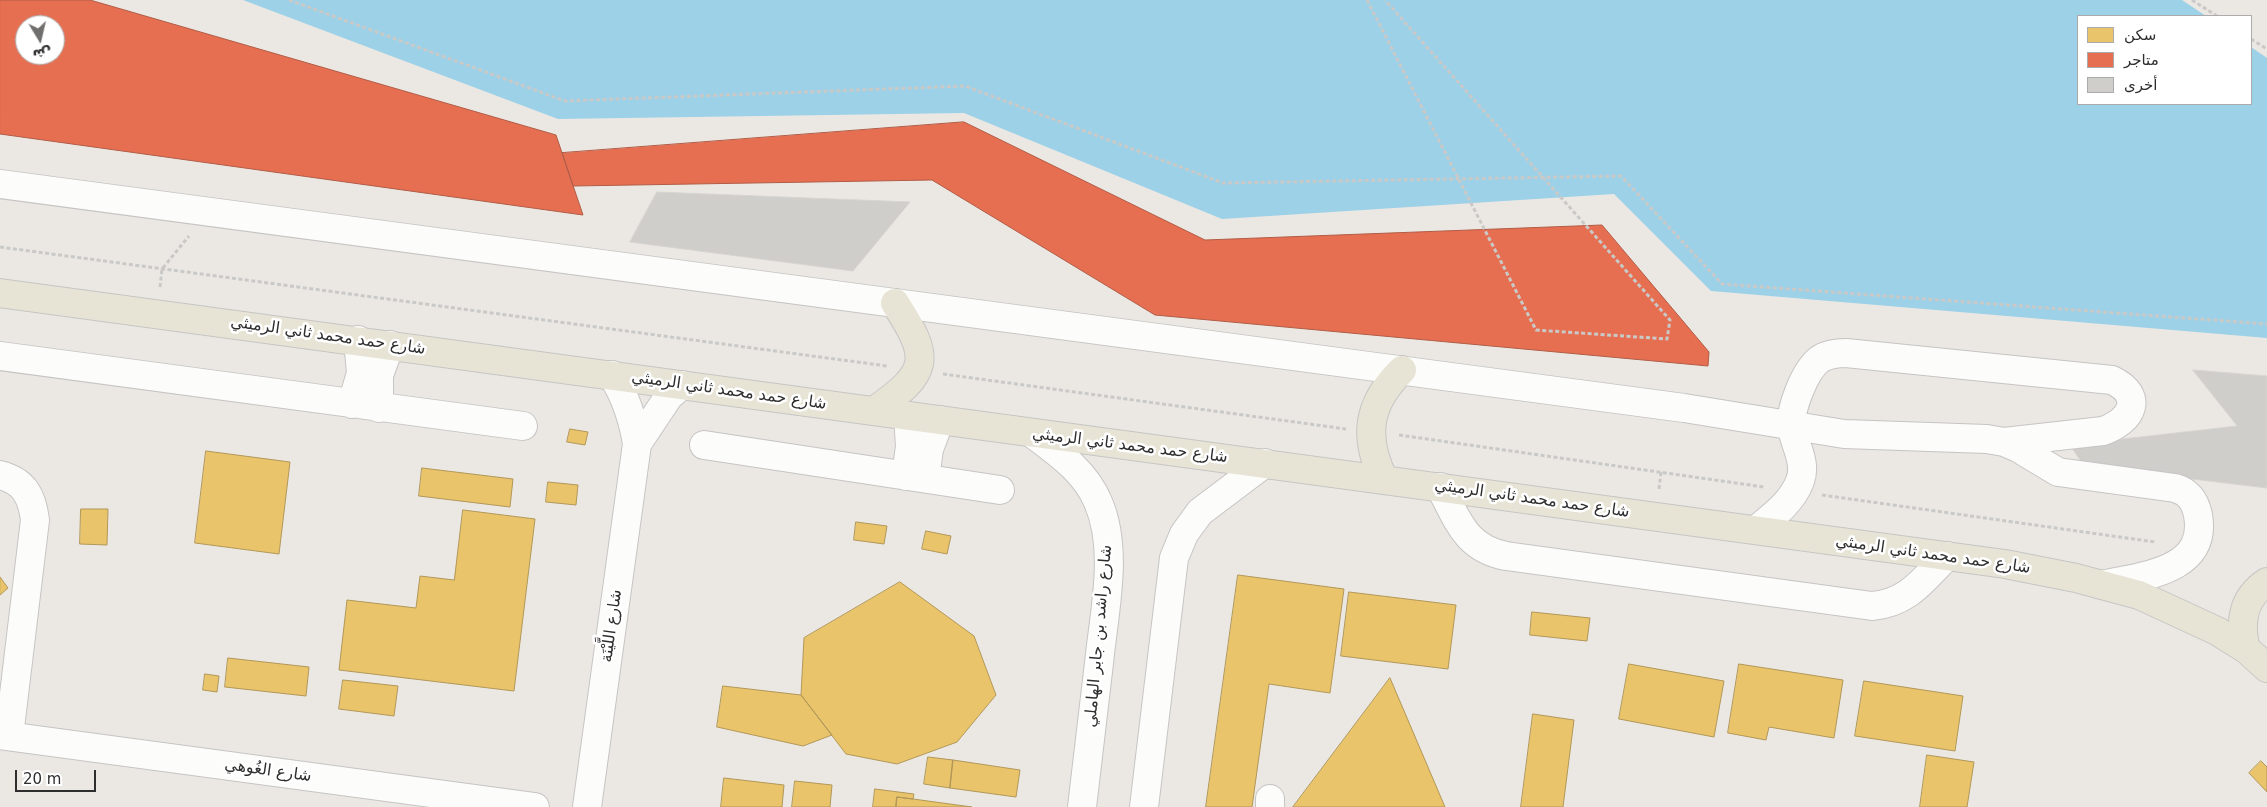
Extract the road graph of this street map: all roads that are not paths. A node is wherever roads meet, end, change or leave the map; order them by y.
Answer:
1 (0, 184) edge
2 (0, 293) edge
3 (896, 303) junction
4 (358, 340) junction
5 (390, 345) junction
6 (0, 356) edge
7 (1402, 370) junction
8 (612, 375) junction
9 (682, 385) junction
10 (352, 404) junction
11 (379, 408) junction
12 (874, 411) junction
13 (908, 416) junction
14 (940, 420) junction
15 (523, 426) dead end
16 (1792, 427) junction
17 (1033, 434) junction
18 (2004, 442) junction
19 (637, 444) junction
20 (704, 445) dead end
21 (1265, 463) junction
22 (0, 475) edge
23 (915, 477) junction
24 (1384, 480) junction
25 (1440, 487) junction
26 (1000, 490) dead end
27 (1757, 529) junction
28 (1947, 556) junction
29 (2267, 582) edge
30 (2102, 585) junction
31 (2246, 649) junction
32 (2267, 668) edge
33 (4, 735) edge
34 (535, 807) edge
35 (587, 807) edge
36 (1082, 807) edge
37 (1144, 807) edge

1 - 3 street
2 - 4 main road, شارع حمد محمد ثاني الرميثي
3 - 7 street
3 - 12 main road
4 - 5 main road, شارع حمد محمد ثاني الرميثي
4 - 10 street
5 - 8 main road, شارع حمد محمد ثاني الرميثي
5 - 11 street
6 - 10 street
7 - 16 street
7 - 24 main road
8 - 9 main road, شارع حمد محمد ثاني الرميثي
8 - 19 street, شارع اللَّيْنَة
9 - 12 main road, شارع حمد محمد ثاني الرميثي
9 - 19 street, شارع اللَّيْنَة
10 - 11 street
11 - 15 street
12 - 13 main road, شارع حمد محمد ثاني الرميثي
13 - 14 main road, شارع حمد محمد ثاني الرميثي
13 - 23 street
14 - 17 main road, شارع حمد محمد ثاني الرميثي
14 - 23 street
16 - 18 street
16 - 18 street
16 - 27 street
17 - 21 main road, شارع حمد محمد ثاني الرميثي
17 - 36 street, شارع راشد بن جابر الهاملي
18 - 30 street
19 - 35 street, شارع اللَّيْنَة
20 - 23 street
21 - 24 main road, شارع حمد محمد ثاني الرميثي
21 - 37 street
22 - 33 street
23 - 26 street
24 - 25 main road, شارع حمد محمد ثاني الرميثي
25 - 27 main road, شارع حمد محمد ثاني الرميثي
25 - 28 street
27 - 28 main road, شارع حمد محمد ثاني الرميثي
28 - 30 main road, شارع حمد محمد ثاني الرميثي
29 - 31 main road
30 - 31 main road, شارع حمد محمد ثاني الرميثي
31 - 32 main road, شارع حمد محمد ثاني الرميثي
33 - 34 street, شارع الغُوهي

